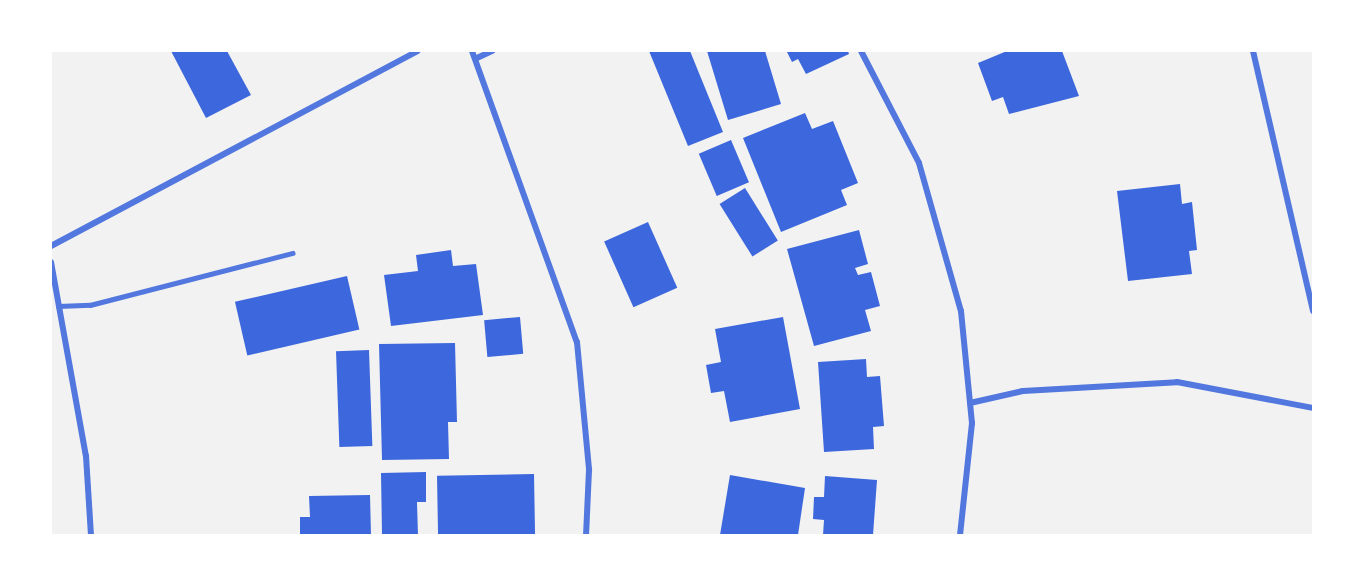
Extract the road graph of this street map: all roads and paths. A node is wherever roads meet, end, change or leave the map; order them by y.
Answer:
1 (417, 51) edge
2 (472, 51) edge
3 (492, 51) edge
4 (861, 51) edge
5 (1253, 51) edge
6 (477, 58) junction
7 (51, 246) edge
8 (292, 253) dead end
9 (51, 262) edge
10 (54, 307) edge
11 (1313, 311) edge
12 (970, 403) junction
13 (1313, 408) edge
14 (91, 535) edge
15 (586, 535) edge
16 (960, 535) edge

1 - 7 street
2 - 6 street
3 - 6 street
4 - 12 street
5 - 11 street
6 - 15 street
8 - 10 lane
9 - 10 street
10 - 14 street
12 - 13 street
12 - 16 street

